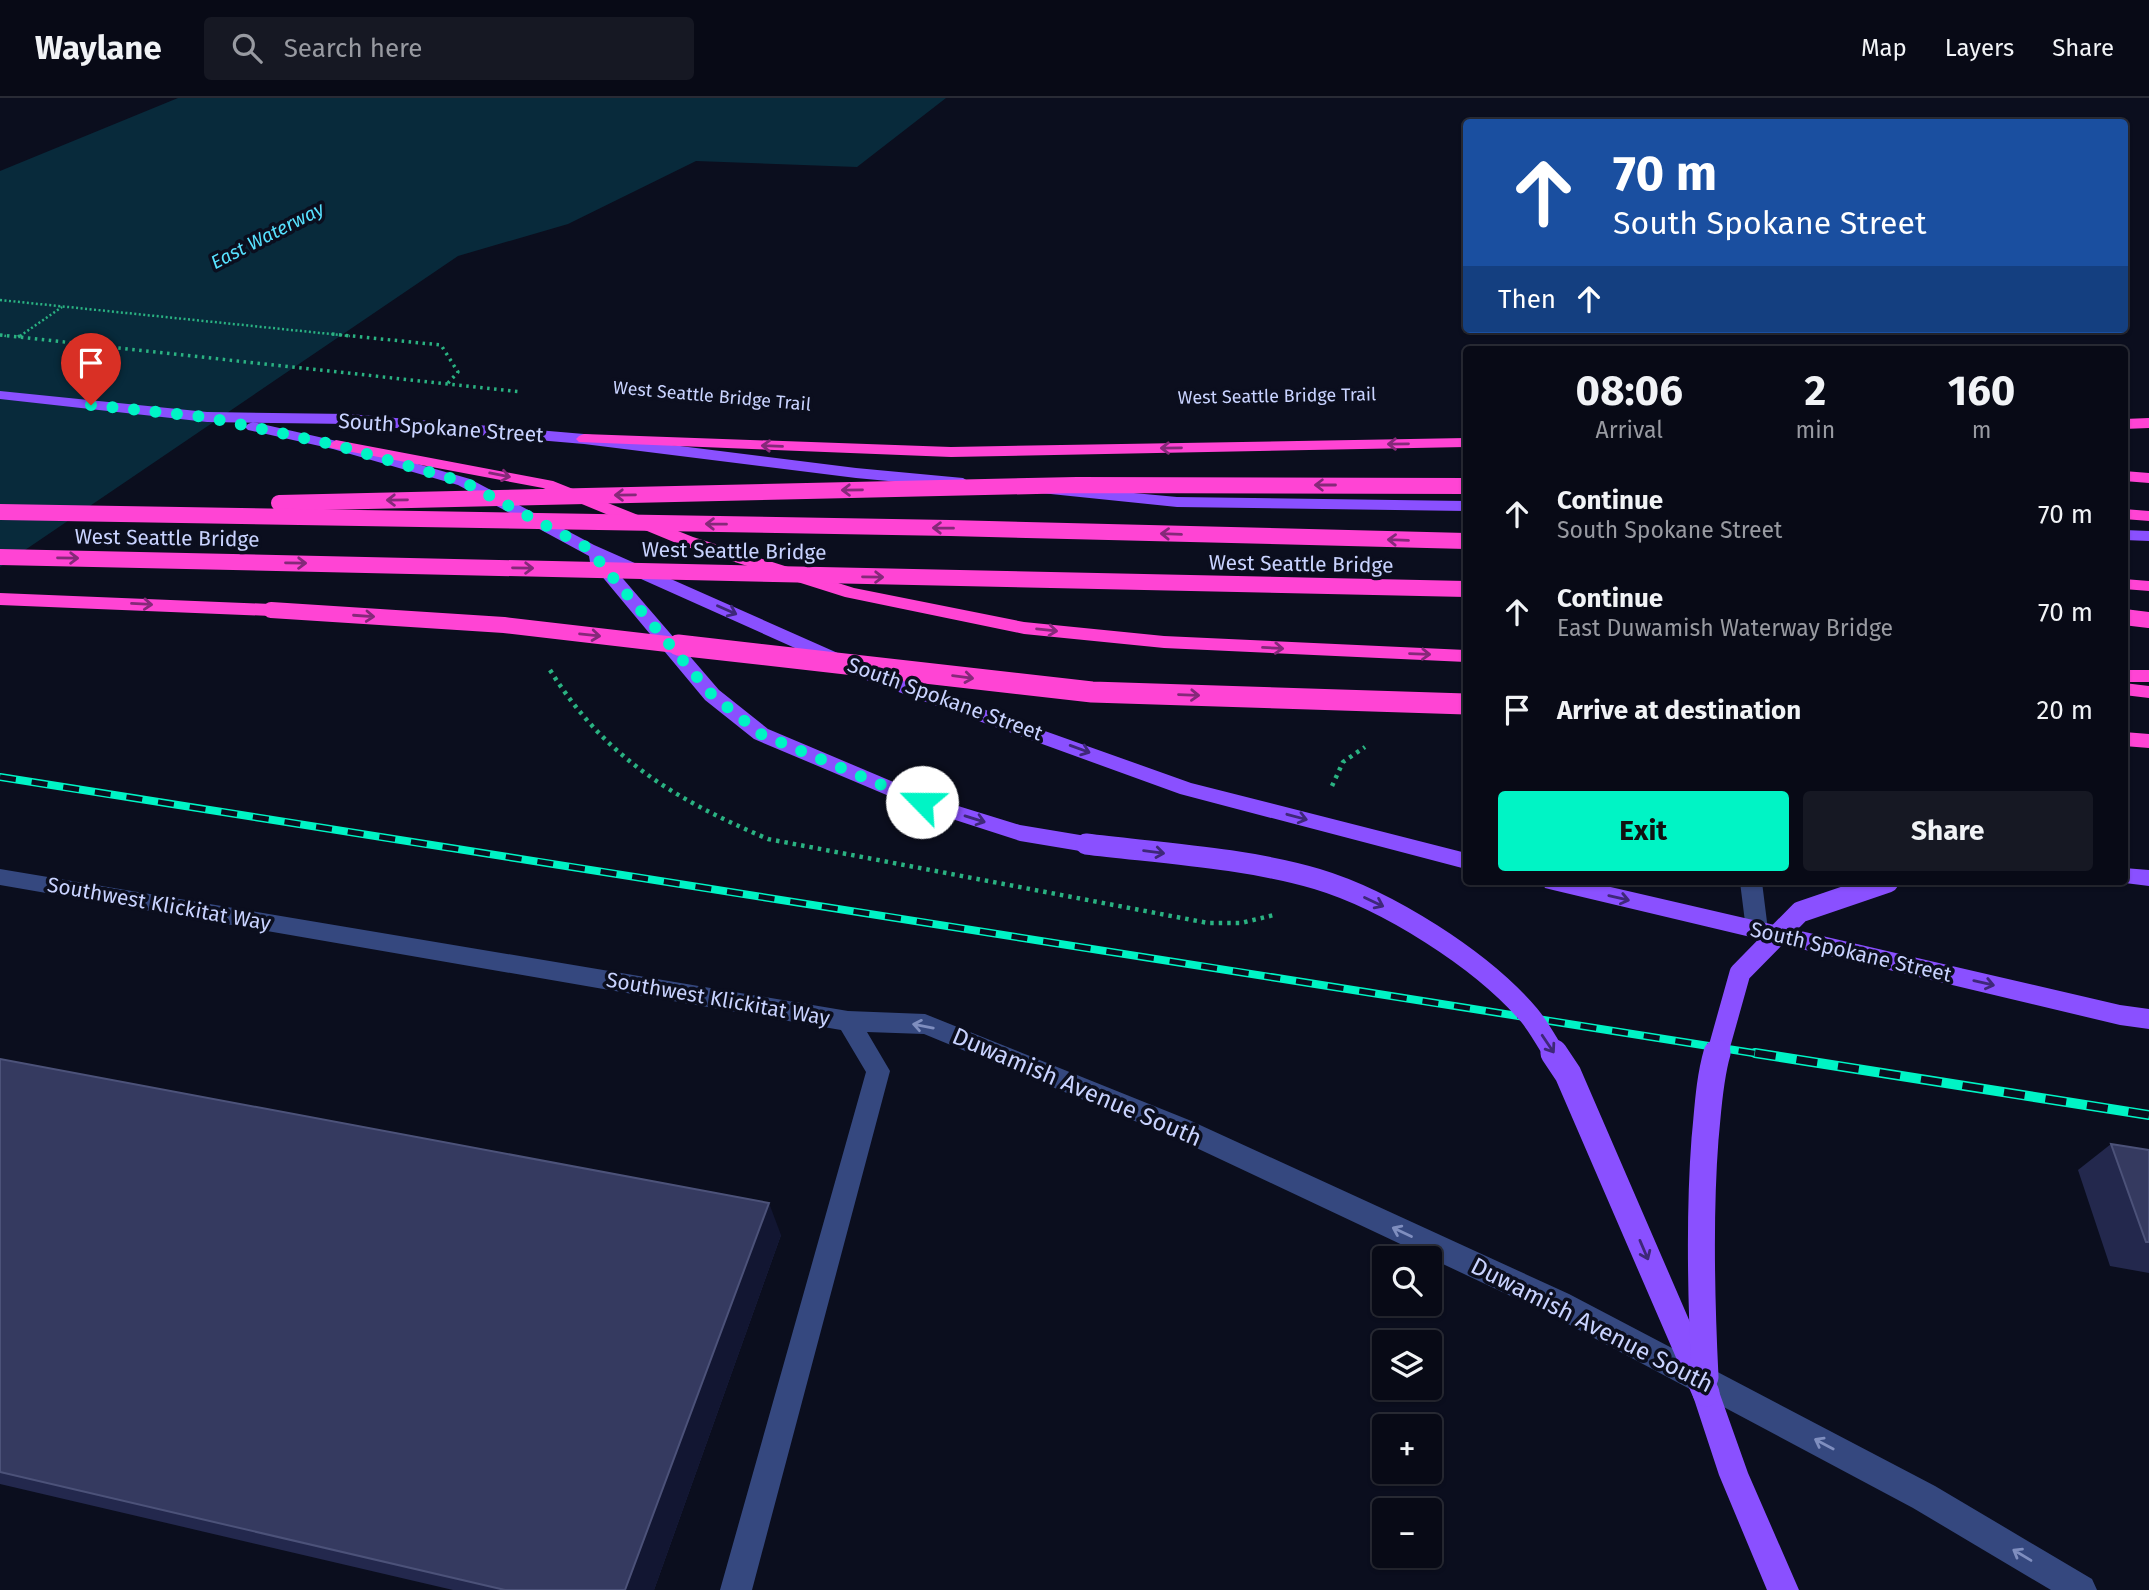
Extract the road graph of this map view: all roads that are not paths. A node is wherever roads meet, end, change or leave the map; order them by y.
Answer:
1 (0, 395) edge
2 (206, 417) junction
3 (2149, 423) edge
4 (2128, 424) edge
5 (584, 439) junction
6 (1463, 443) edge
7 (336, 445) junction
8 (2128, 476) edge
9 (2149, 478) edge
10 (1463, 486) edge
11 (1463, 506) edge
12 (0, 511) edge
13 (2128, 514) edge
14 (2149, 516) edge
15 (2128, 535) edge
16 (2149, 536) edge
17 (1463, 541) edge
18 (588, 548) junction
19 (0, 557) edge
20 (2128, 583) edge
21 (2149, 586) edge
22 (1463, 589) edge
23 (0, 598) edge
24 (2128, 617) edge
25 (2149, 620) edge
26 (1463, 656) edge
27 (2128, 676) edge
28 (2149, 676) edge
29 (2128, 689) edge
30 (2149, 692) edge
31 (1463, 704) edge
32 (2128, 739) edge
33 (2149, 741) edge
34 (1463, 860) edge
35 (2128, 876) edge
36 (0, 877) edge
37 (2149, 878) edge
38 (1566, 885) edge
39 (1752, 885) edge
40 (1879, 885) edge
41 (1757, 930) junction
42 (2149, 1019) edge
43 (848, 1021) junction
44 (1706, 1393) junction
45 (736, 1590) edge
46 (1783, 1590) edge
47 (2081, 1590) edge

1 - 2 main road
2 - 5 main road, South Spokane Street
2 - 7 main road, South Spokane Street
3 - 4 highway
6 -> 5 highway
5 - 11 main road, South Spokane Street
7 - 18 main road, South Spokane Street
7 -> 26 highway
8 - 9 highway
10 -> 12 highway, bridge
17 -> 12 highway, West Seattle Bridge, bridge
13 - 14 highway
15 - 16 main road
18 -> 34 main road, South Spokane Street
18 -> 44 main road, bridge
19 -> 22 highway, West Seattle Bridge, bridge
20 - 21 highway
23 -> 31 highway, bridge
24 - 25 highway, bridge
27 - 28 highway
29 - 30 highway
32 - 33 highway
35 - 37 main road
36 - 43 street, Southwest Klickitat Way
38 -> 41 main road, South Spokane Street
39 - 41 street
40 - 44 main road, bridge
41 -> 42 main road, South Spokane Street
43 - 45 street, Southwest Klickitat Way
47 -> 43 street, Duwamish Avenue South
44 - 46 main road

